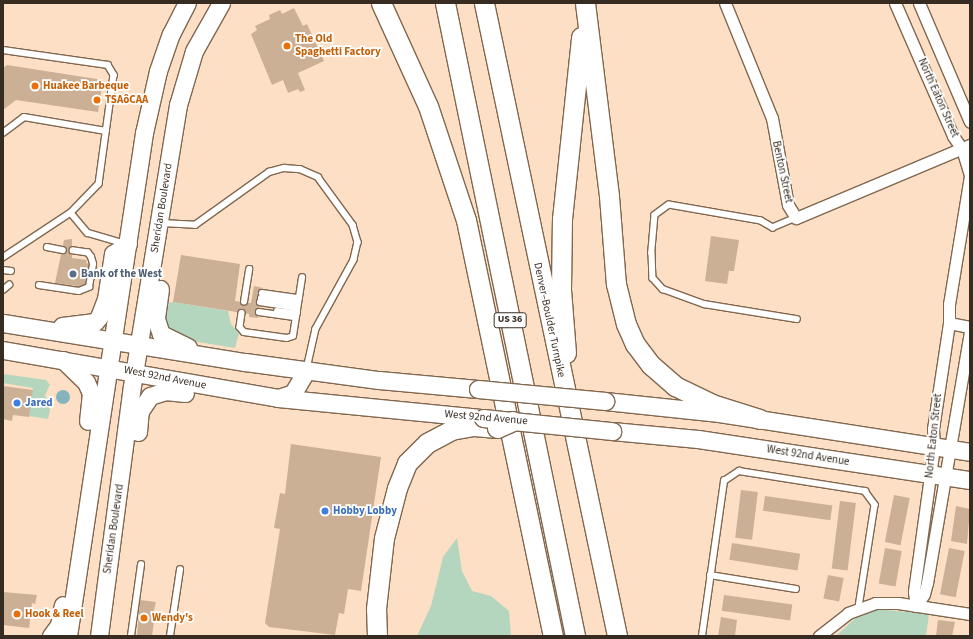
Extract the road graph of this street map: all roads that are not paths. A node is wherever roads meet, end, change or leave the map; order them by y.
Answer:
1 (187, 3) edge
2 (221, 3) edge
3 (381, 3) edge
4 (445, 3) edge
5 (456, 3) edge
6 (474, 3) edge
7 (484, 3) edge
8 (582, 3) edge
9 (585, 3) edge
10 (725, 3) edge
11 (895, 3) edge
12 (919, 3) edge
13 (3, 50) edge
14 (970, 122) edge
15 (106, 131) junction
16 (3, 133) edge
17 (966, 147) edge
18 (71, 213) junction
19 (796, 218) junction
20 (159, 222) junction
21 (128, 244) junction
22 (47, 247) dead end
23 (62, 250) dead end
24 (73, 251) dead end
25 (154, 255) junction
26 (3, 258) edge
27 (249, 269) dead end
28 (3, 270) edge
29 (11, 271) dead end
30 (302, 278) dead end
31 (9, 285) dead end
32 (40, 285) dead end
33 (3, 290) edge
34 (245, 297) junction
35 (260, 303) junction
36 (297, 308) junction
37 (242, 313) dead end
38 (797, 319) dead end
39 (3, 323) edge
40 (949, 323) junction
41 (970, 327) edge
42 (50, 331) junction
43 (970, 332) edge
44 (112, 341) junction
45 (138, 346) junction
46 (3, 350) edge
47 (200, 356) junction
48 (63, 360) junction
49 (107, 368) junction
50 (307, 370) junction
51 (134, 373) junction
52 (223, 389) junction
53 (278, 398) junction
54 (760, 419) junction
55 (498, 422) junction
56 (941, 448) junction
57 (970, 452) edge
58 (582, 472) junction
59 (91, 474) junction
60 (937, 477) junction
61 (970, 480) edge
62 (120, 484) junction
63 (141, 565) dead end
64 (180, 570) dead end
65 (710, 575) junction
66 (796, 589) dead end
67 (75, 592) junction
68 (916, 606) junction
69 (859, 607) junction
70 (547, 608) junction
71 (970, 614) edge
72 (51, 636) edge
73 (68, 636) edge
74 (99, 636) edge
75 (131, 636) edge
76 (170, 636) edge
77 (377, 636) edge
78 (545, 636) edge
79 (553, 636) edge
80 (575, 636) edge
81 (586, 636) edge
82 (604, 636) edge
83 (617, 636) edge
84 (702, 636) edge
85 (819, 636) edge

1 - 21 main road
2 - 20 main road, Sheridan Boulevard
3 - 70 highway
4 - 80 highway, US 36
5 - 81 highway
6 - 82 highway
7 - 58 highway, Denver–Boulder Turnpike
8 - 58 highway
9 - 54 highway
10 - 19 street, Benton Street
11 - 17 street, North Eaton Street
12 - 14 street, North Eaton Street
13 - 15 lane
15 - 16 lane
15 - 18 lane
17 - 19 street, Benton Street
17 - 40 street, North Eaton Street
18 - 21 lane
18 - 26 lane
19 - 38 lane
20 - 25 main road, Sheridan Boulevard
20 - 50 lane
21 - 42 main road
21 - 44 main road
22 - 23 lane
24 - 32 lane
25 - 45 main road, Sheridan Boulevard
25 - 47 main road
27 - 34 lane
28 - 29 lane
30 - 36 lane
31 - 33 lane
34 - 34 lane
35 - 36 lane
35 - 36 lane
35 - 36 lane
36 - 37 lane
39 - 42 main road
40 - 41 street
40 - 56 street, North Eaton Street
42 - 44 main road
43 - 56 street, North Eaton Street
44 - 45 main road
44 - 49 main road
45 - 47 main road
45 - 51 main road, Sheridan Boulevard
46 - 48 main road, West 92nd Avenue
47 - 50 main road
48 - 49 main road, West 92nd Avenue
48 - 59 main road
49 - 51 main road, West 92nd Avenue
49 - 59 main road
50 - 53 main road
50 - 54 main road, bridge
51 - 52 main road, West 92nd Avenue
51 - 62 main road, Sheridan Boulevard
52 - 53 main road, West 92nd Avenue
52 - 62 main road
53 - 55 main road, West 92nd Avenue
54 - 56 main road
55 - 60 main road, West 92nd Avenue, bridge
55 - 77 highway
56 - 57 main road
56 - 60 street, North Eaton Street
58 - 83 highway, Denver–Boulder Turnpike
59 - 67 main road
60 - 61 main road, West 92nd Avenue
60 - 68 street, North Eaton Street
62 - 74 main road, Sheridan Boulevard
63 - 75 lane
64 - 76 lane
65 - 66 lane
65 - 69 lane
65 - 84 lane
67 - 72 main road
67 - 73 main road
68 - 69 street
68 - 71 street
69 - 85 street
70 - 78 highway
70 - 79 highway

